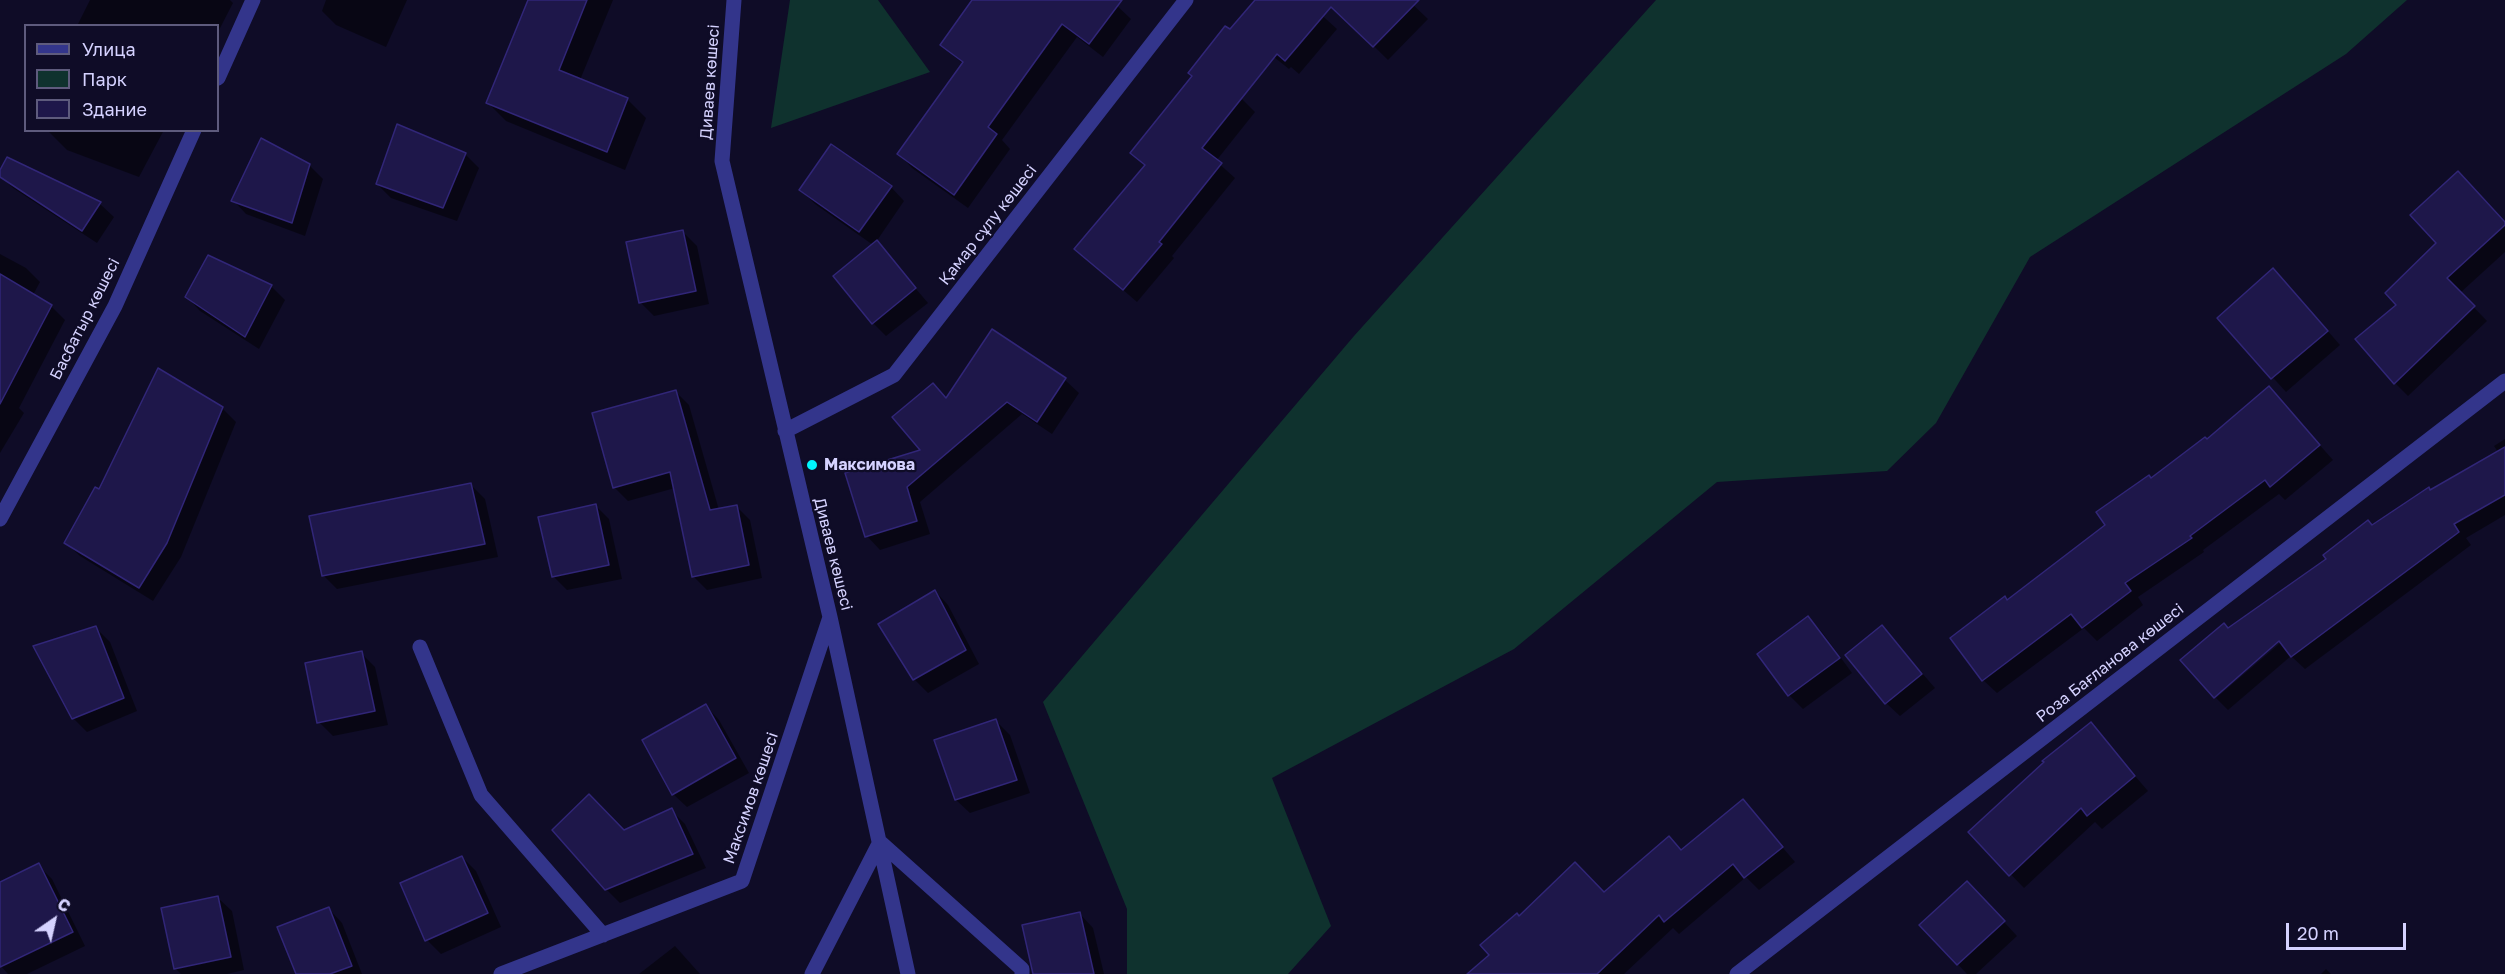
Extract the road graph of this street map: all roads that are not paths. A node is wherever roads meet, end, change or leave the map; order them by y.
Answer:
1 (253, 0) edge
2 (734, 0) edge
3 (1186, 0) edge
4 (219, 76) edge
5 (193, 132) edge
6 (2505, 381) edge
7 (785, 431) junction
8 (0, 519) edge
9 (831, 617) junction
10 (420, 647) dead end
11 (879, 842) junction
12 (603, 935) junction
13 (501, 974) edge
14 (812, 974) edge
15 (908, 974) edge
16 (1022, 974) edge
17 (1737, 974) edge

1 - 4 street
2 - 7 street, Диваев көшесі
3 - 7 street, Қамар сұлу көшесі
5 - 8 street, Басбатыр көшесі
6 - 17 street, Роза Бағланова көшесі
7 - 9 street, Диваев көшесі
9 - 11 street, Диваев көшесі
9 - 12 street, Максимов көшесі
10 - 12 street
11 - 14 street
11 - 15 street, Диваев көшесі
11 - 16 street
12 - 13 street, Максимов көшесі

